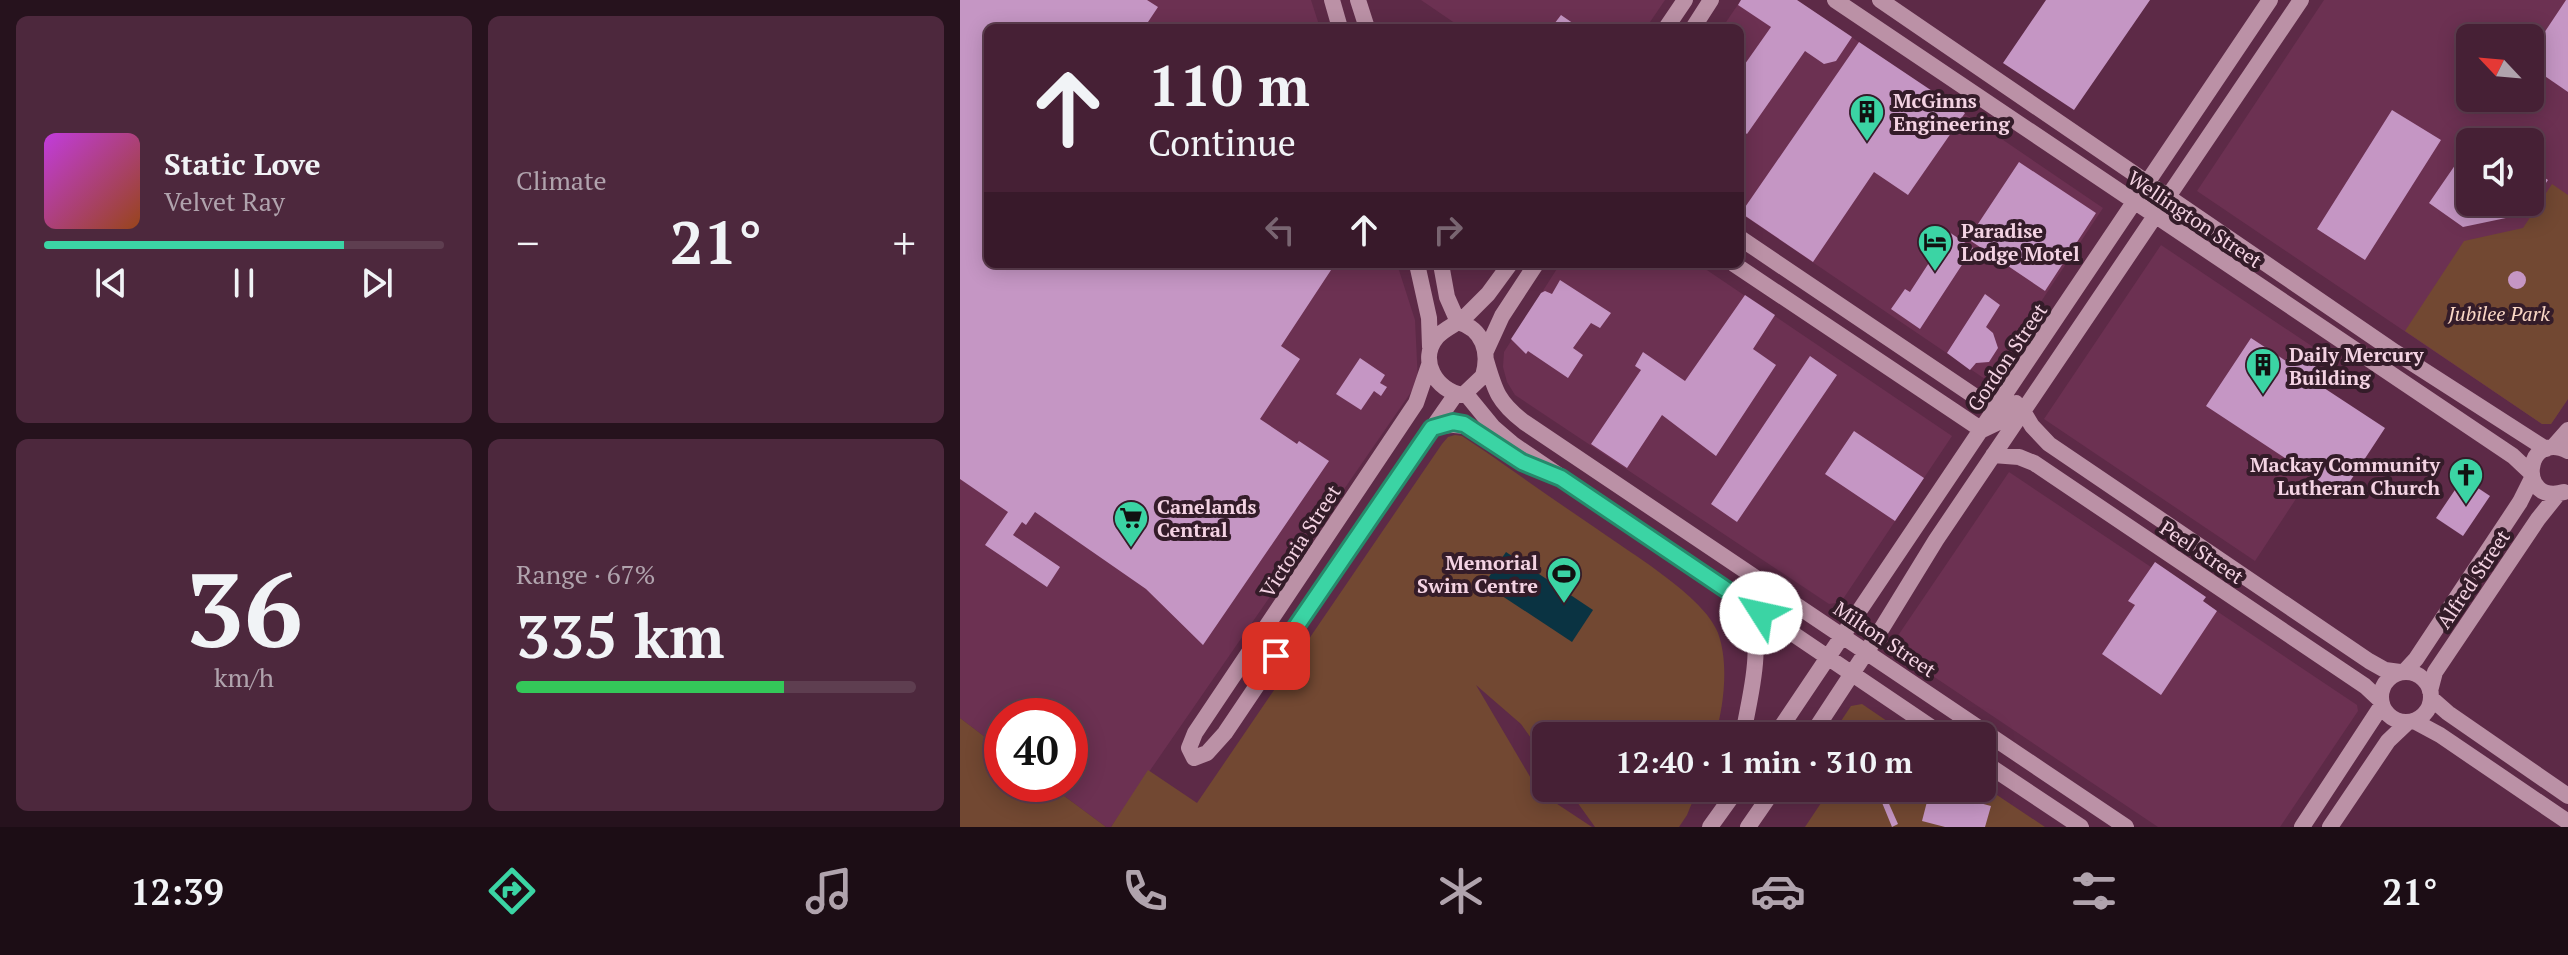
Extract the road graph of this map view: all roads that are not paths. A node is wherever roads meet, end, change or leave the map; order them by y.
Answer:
1 (1332, 0) edge
2 (1358, 0) edge
3 (1685, 0) edge
4 (1711, 0) edge
5 (1835, 0) edge
6 (1880, 0) edge
7 (2270, 0) edge
8 (2301, 0) edge
9 (1339, 24) edge
10 (1366, 24) edge
11 (1669, 24) edge
12 (1696, 24) edge
13 (2148, 182) junction
14 (2167, 195) junction
15 (2135, 203) junction
16 (2153, 216) junction
17 (1744, 241) edge
18 (1418, 268) edge
19 (1442, 268) edge
20 (1507, 268) edge
21 (1533, 268) edge
22 (1740, 268) edge
23 (1458, 322) junction
24 (1486, 356) junction
25 (1429, 359) junction
26 (2041, 385) junction
27 (1461, 394) junction
28 (1995, 410) junction
29 (2023, 411) junction
30 (1432, 428) junction
31 (1982, 430) junction
32 (2568, 430) edge
33 (2556, 449) edge
34 (1993, 455) junction
35 (2532, 475) junction
36 (1561, 478) junction
37 (2564, 493) edge
38 (2132, 500) junction
39 (2119, 520) junction
40 (2219, 560) junction
41 (2206, 579) junction
42 (1736, 596) junction
43 (1844, 635) junction
44 (1867, 651) junction
45 (1827, 659) junction
46 (2402, 672) junction
47 (1851, 675) junction
48 (2431, 695) junction
49 (2381, 703) junction
50 (1745, 722) edge
51 (1784, 722) edge
52 (1820, 722) edge
53 (1923, 722) edge
54 (2411, 722) junction
55 (1996, 770) edge
56 (2568, 796) edge
57 (1717, 802) edge
58 (1728, 802) edge
59 (1765, 802) edge
60 (2568, 822) edge
61 (1704, 827) edge
62 (1710, 827) edge
63 (1748, 827) edge
64 (2081, 827) edge
65 (2126, 827) edge
66 (2302, 827) edge
67 (2330, 827) edge

1 - 9 street
2 - 10 street
3 - 11 street
4 - 12 street
5 - 15 street, Wellington Street
6 - 13 street, Wellington Street
7 - 13 street, Gordon Street
8 - 14 street
13 - 14 street, Wellington Street
13 - 15 street, Gordon Street
14 - 16 street
14 - 33 street, Wellington Street
15 - 16 street, Wellington Street
15 - 28 street, Gordon Street
16 - 26 street
16 - 35 street, Wellington Street
17 - 28 street
18 - 25 street
19 - 23 street
20 - 23 street
21 - 24 street
22 - 31 street
23 - 24 street
23 - 25 street
24 - 27 street
24 - 43 street, Milton Street
25 - 27 street
25 - 30 street, Victoria Street
26 - 29 street
26 - 31 street
27 - 30 street, Victoria Street
27 - 36 street
28 - 31 street, Gordon Street
29 - 34 street
29 - 38 street, Peel Street
30 - 36 street
31 - 43 street, Gordon Street
32 - 33 street
33 - 35 street, Alfred Street
34 - 39 street, Peel Street
34 - 44 street
35 - 37 street, Wellington Street
35 - 46 street, Alfred Street
36 - 42 street
37 - 48 street, Alfred Street
38 - 39 street
38 - 40 street, Peel Street
39 - 41 street, Peel Street
40 - 41 street
40 - 46 street, Peel Street
41 - 49 street, Peel Street
42 - 45 street
42 - 50 street
43 - 44 street, Milton Street
43 - 45 street, Gordon Street
44 - 47 street
44 - 65 street, Milton Street
45 - 47 street
45 - 51 street, Gordon Street
46 - 48 street
46 - 49 street
47 - 52 street
47 - 53 street
48 - 54 street
48 - 56 street
49 - 54 street
49 - 66 street
54 - 60 street
54 - 67 street
55 - 64 street
57 - 61 street
58 - 62 street
59 - 63 street

